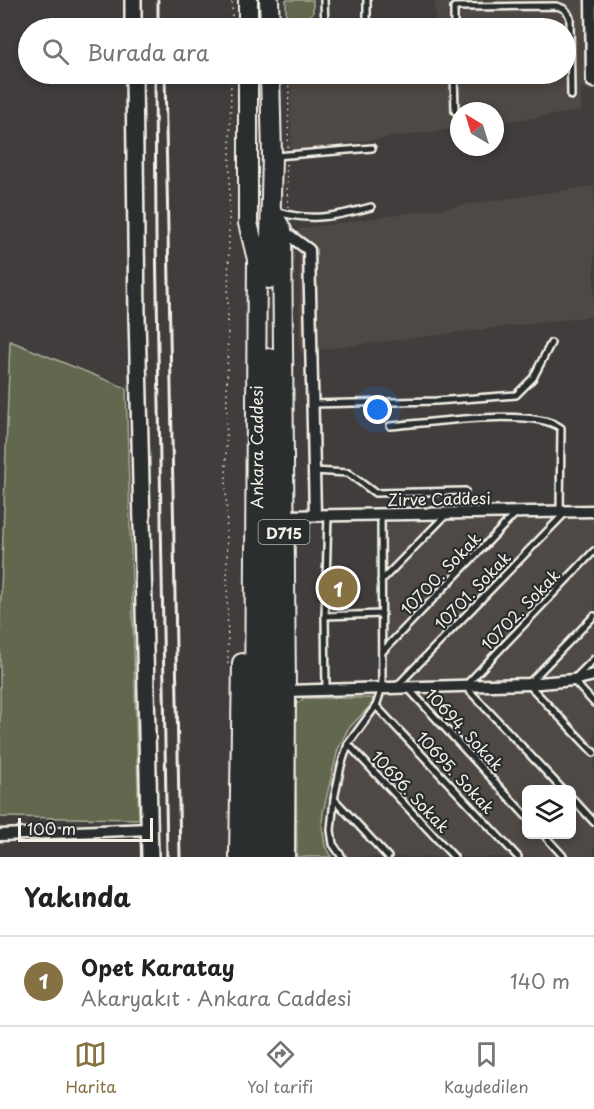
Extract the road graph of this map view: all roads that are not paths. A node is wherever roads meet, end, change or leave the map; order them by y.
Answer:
1 (133, 0) edge
2 (248, 0) edge
3 (269, 0) edge
4 (324, 0) edge
5 (367, 0) edge
6 (592, 3) edge
7 (134, 18) edge
8 (248, 18) edge
9 (270, 18) edge
10 (325, 18) edge
11 (367, 18) edge
12 (454, 18) edge
13 (570, 18) edge
14 (594, 82) edge
15 (134, 84) edge
16 (248, 84) edge
17 (271, 84) edge
18 (454, 84) edge
19 (571, 84) edge
20 (571, 96) dead end
21 (455, 102) edge
22 (372, 148) dead end
23 (272, 156) junction
24 (371, 207) dead end
25 (271, 209) junction
26 (248, 224) junction
27 (282, 230) junction
28 (551, 343) dead end
29 (312, 404) junction
30 (390, 426) dead end
31 (314, 471) junction
32 (465, 491) dead end
33 (594, 511) edge
34 (517, 512) junction
35 (563, 512) junction
36 (448, 513) junction
37 (381, 514) junction
38 (315, 515) junction
39 (327, 515) junction
40 (284, 516) junction
41 (594, 550) edge
42 (381, 581) junction
43 (382, 614) junction
44 (326, 616) junction
45 (594, 616) edge
46 (382, 652) junction
47 (594, 659) edge
48 (594, 675) edge
49 (573, 680) junction
50 (528, 684) junction
51 (465, 686) junction
52 (402, 687) junction
53 (382, 688) junction
54 (326, 690) junction
55 (286, 691) junction
56 (594, 704) edge
57 (375, 706) junction
58 (348, 744) junction
59 (594, 753) edge
60 (559, 785) edge
61 (333, 799) junction
62 (576, 802) edge
63 (522, 812) edge
64 (594, 822) edge
65 (150, 829) junction
66 (0, 835) edge
67 (548, 839) edge
68 (150, 857) edge
69 (239, 857) edge
70 (254, 857) edge
71 (269, 857) edge
72 (285, 857) edge
73 (342, 857) edge
74 (388, 857) edge
75 (454, 857) edge
76 (518, 857) edge
77 (564, 857) edge

1 - 7 street
2 - 8 highway
3 - 9 highway
4 - 10 lane
5 - 11 lane
6 - 14 street
12 - 13 lane
15 - 65 street
16 - 26 highway, Ankara Caddesi / D715
17 - 23 highway, Ankara Caddesi / D715
18 - 21 lane
19 - 20 lane
22 - 23 lane
23 - 25 highway, Ankara Caddesi / D715
24 - 25 lane
25 - 27 highway, D715
25 - 71 highway, Ankara Caddesi / D715
26 - 69 highway
26 - 70 highway, Ankara Caddesi / D715
27 - 29 street
27 - 40 highway, D715
28 - 29 lane
29 - 31 street
30 - 35 lane
31 - 32 lane
31 - 38 street
33 - 35 street, Zirve Caddesi
34 - 35 street, Zirve Caddesi
34 - 36 street, Zirve Caddesi
34 - 46 lane, 10700. Sokak
35 - 52 lane, 10701. Sokak
36 - 37 street, Zirve Caddesi
36 - 42 lane
37 - 39 street, Zirve Caddesi
37 - 42 lane
38 - 39 street, Zirve Caddesi
38 - 40 street, Zirve Caddesi
39 - 44 lane
40 - 55 highway, D715
41 - 51 lane, 10702. Sokak
42 - 43 lane
43 - 44 lane
43 - 46 lane
44 - 54 lane
45 - 50 lane
46 - 53 lane
47 - 49 lane
48 - 49 street
49 - 50 street
49 - 56 lane
50 - 51 street
50 - 59 lane
51 - 52 street
51 - 60 lane
52 - 53 street
52 - 63 lane, 10694. Sokak
53 - 54 street
53 - 57 lane
54 - 55 street
55 - 72 highway, D715
57 - 58 lane
57 - 76 lane, 10695. Sokak
58 - 61 lane
58 - 75 lane, 10696. Sokak
61 - 73 lane
61 - 74 lane
62 - 64 lane
65 - 66 street
65 - 68 street
67 - 77 lane

